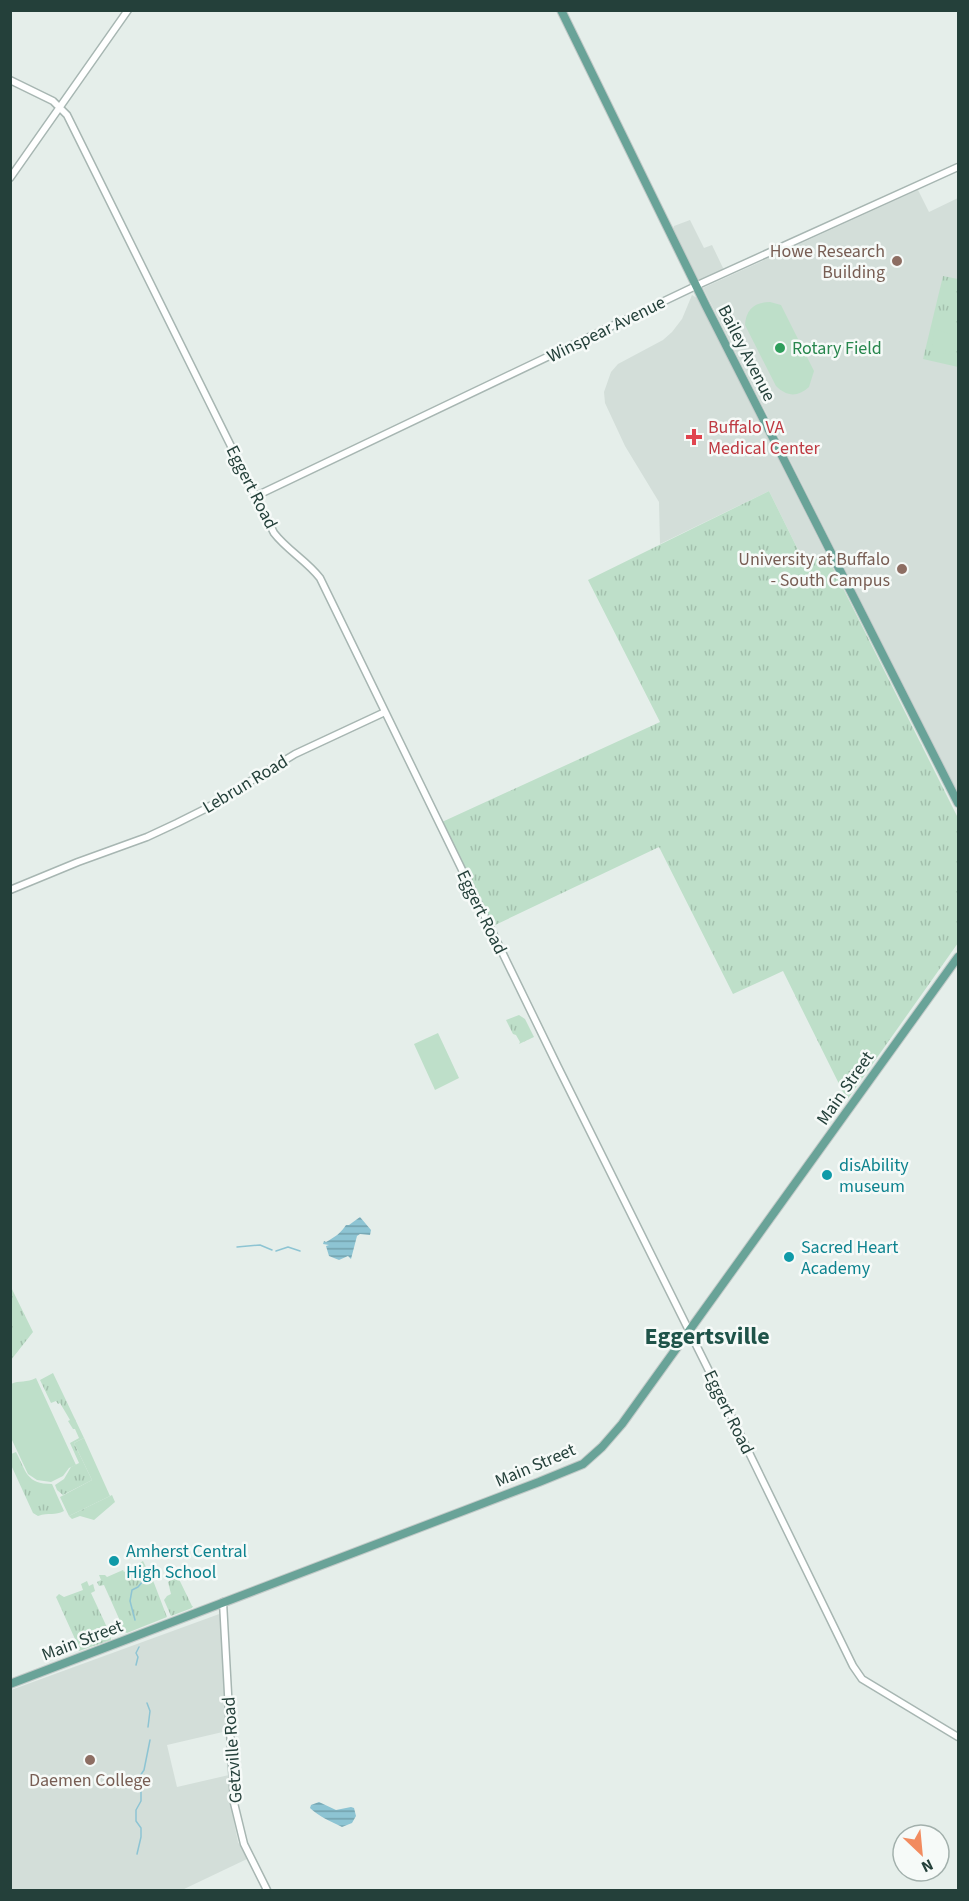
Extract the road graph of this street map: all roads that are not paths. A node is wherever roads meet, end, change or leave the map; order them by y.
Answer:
1 (128, 10) edge
2 (561, 10) edge
3 (10, 80) edge
4 (60, 107) junction
5 (958, 167) edge
6 (10, 178) edge
7 (696, 286) junction
8 (256, 496) junction
9 (385, 712) junction
10 (958, 803) edge
11 (10, 890) edge
12 (958, 957) edge
13 (689, 1330) junction
14 (223, 1602) junction
15 (10, 1684) edge
16 (958, 1737) edge
17 (267, 1890) edge

1 - 4 street
2 - 7 main road, Bailey Avenue
3 - 4 street, Eggert Road
4 - 6 street
4 - 8 street, Eggert Road
5 - 7 street, Winspear Avenue
7 - 8 street, Winspear Avenue
7 - 10 main road, Bailey Avenue
8 - 9 street, Eggert Road
9 - 11 street, Lebrun Road
9 - 13 street, Eggert Road
12 - 13 main road, Main Street
13 - 14 main road, Main Street
13 - 16 street, Eggert Road
14 - 15 main road, Main Street
14 - 17 street, Getzville Road

